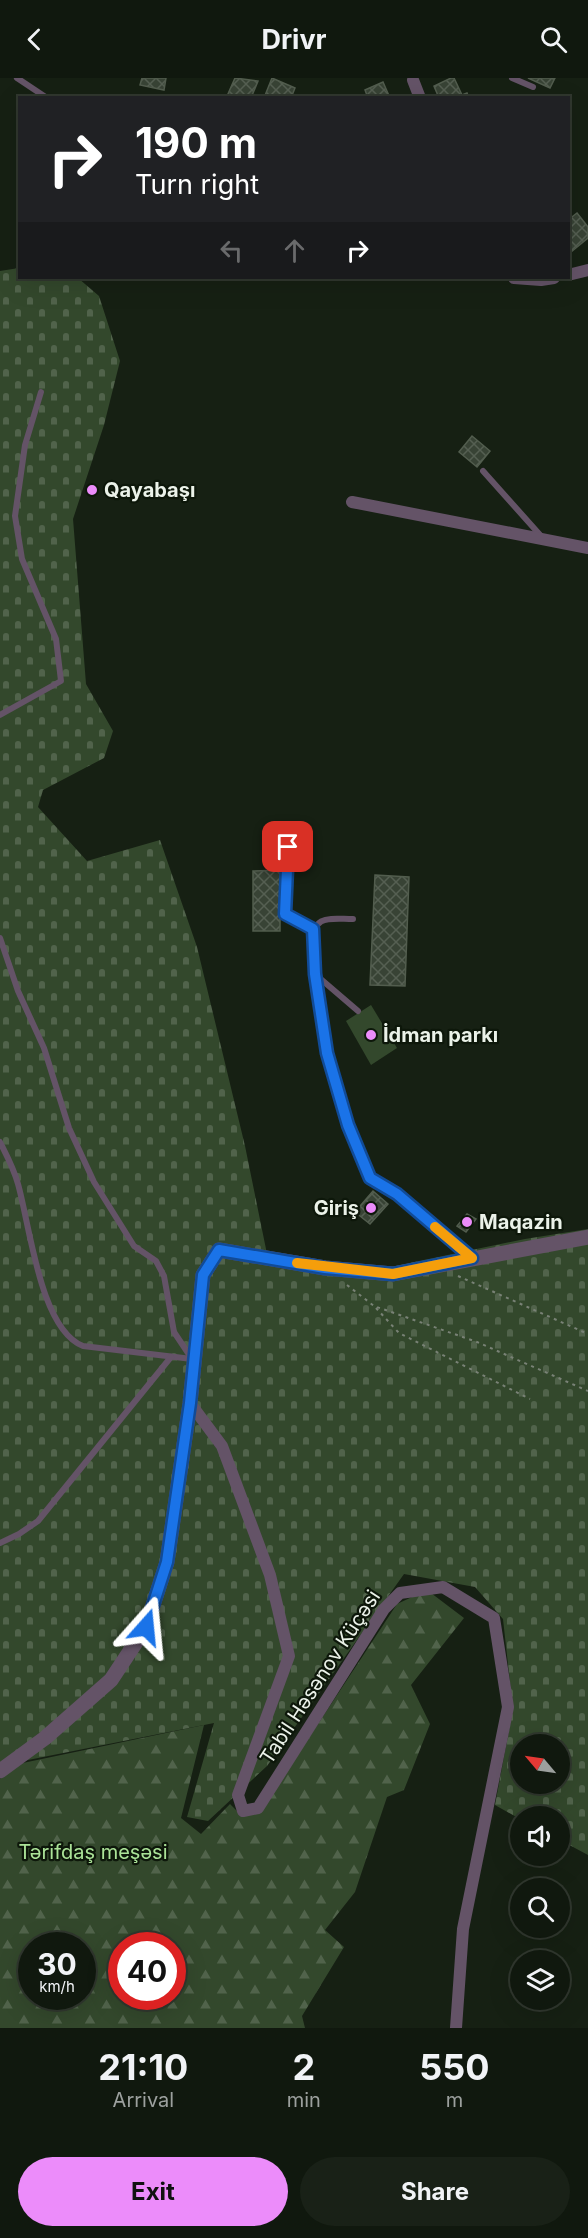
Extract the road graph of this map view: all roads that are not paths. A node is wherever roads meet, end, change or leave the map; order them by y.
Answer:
1 (18, 78) edge
2 (412, 78) edge
3 (512, 78) edge
4 (533, 87) dead end
5 (44, 96) edge
6 (419, 96) edge
7 (588, 270) edge
8 (570, 274) edge
9 (528, 279) edge
10 (548, 279) edge
11 (41, 392) dead end
12 (483, 471) dead end
13 (352, 502) dead end
14 (546, 541) junction
15 (588, 548) edge
16 (0, 715) edge
17 (288, 847) dead end
18 (353, 919) dead end
19 (313, 929) junction
20 (0, 938) edge
21 (315, 974) junction
22 (358, 1011) dead end
23 (0, 1142) edge
24 (588, 1237) edge
25 (472, 1258) junction
26 (171, 1357) junction
27 (192, 1359) junction
28 (190, 1403) junction
29 (0, 1543) edge
30 (0, 1771) edge
31 (456, 2028) edge

1 - 5 lane
2 - 6 street
3 - 4 lane
7 - 8 street
9 - 10 street
11 - 16 lane
12 - 14 lane
13 - 14 street
14 - 15 street
17 - 19 lane
18 - 19 lane
19 - 21 lane
20 - 27 lane
21 - 22 lane
21 - 25 lane
23 - 26 lane
24 - 25 street
25 - 27 street
26 - 27 lane
26 - 29 lane
27 - 28 street
28 - 30 street
28 - 31 street, Tabil Həsənov Küçəsi

